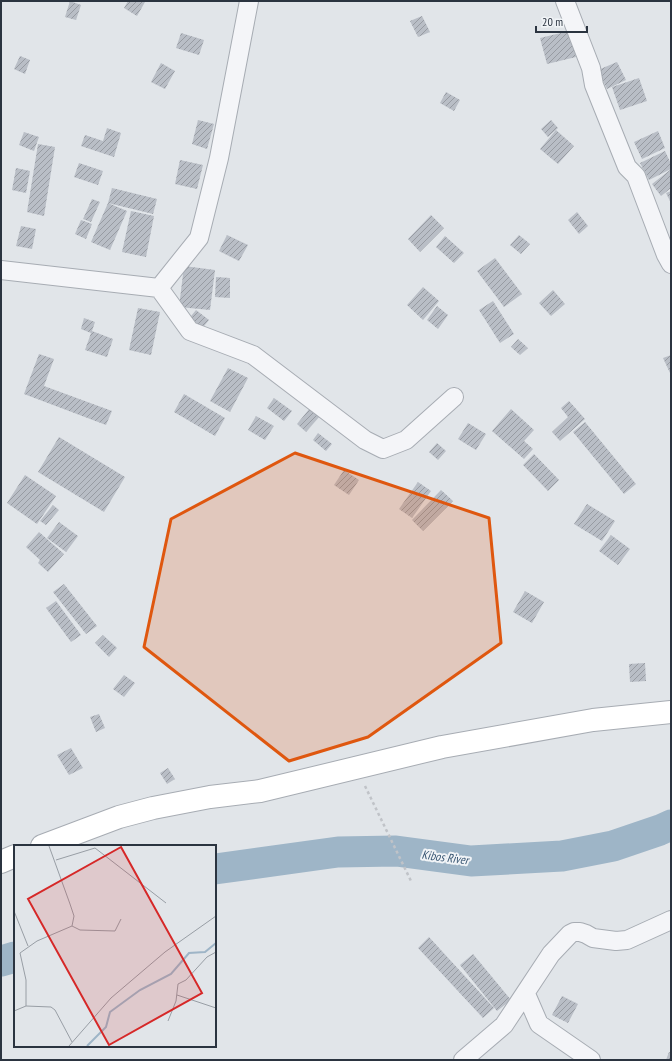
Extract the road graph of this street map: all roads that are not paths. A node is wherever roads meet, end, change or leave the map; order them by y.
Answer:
1 (249, 1) edge
2 (565, 1) edge
3 (671, 264) edge
4 (1, 270) edge
5 (159, 288) junction
6 (454, 397) dead end
7 (671, 712) edge
8 (45, 845) edge
9 (14, 856) edge
10 (1, 862) edge
11 (671, 920) edge
12 (526, 994) junction
13 (463, 1060) edge
14 (590, 1060) edge

1 - 5 street
2 - 3 street
4 - 5 street
5 - 6 street
7 - 8 main road
9 - 10 main road
11 - 12 street
12 - 13 street
12 - 14 street

